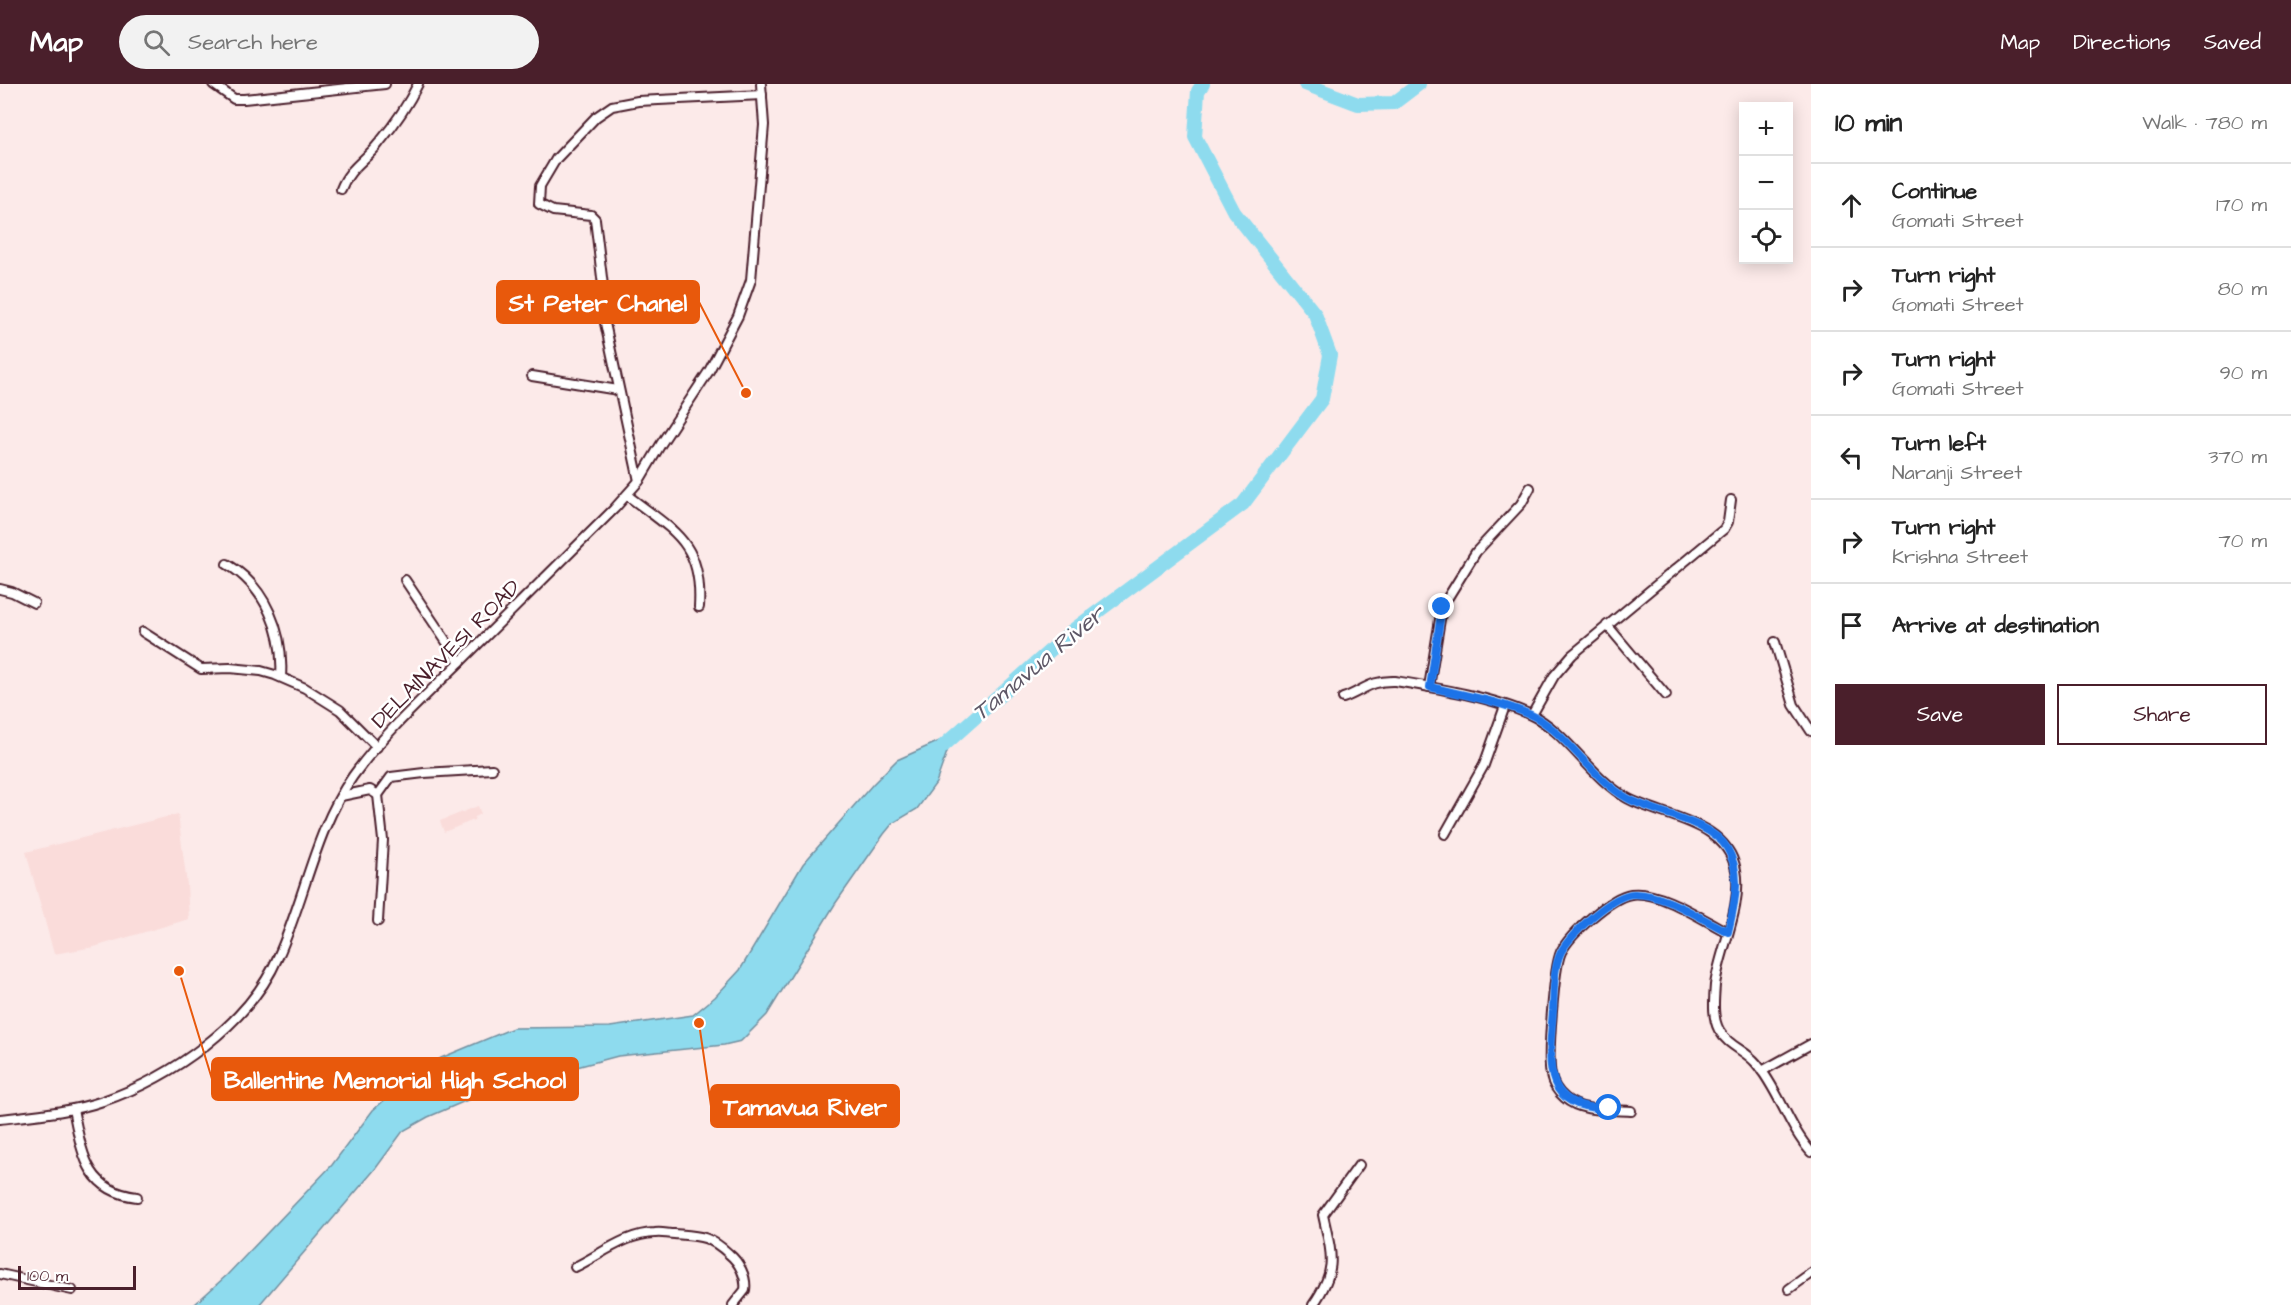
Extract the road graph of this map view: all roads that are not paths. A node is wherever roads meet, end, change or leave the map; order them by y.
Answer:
1 (213, 84) edge
2 (385, 84) edge
3 (418, 84) edge
4 (761, 84) edge
5 (762, 95) junction
6 (341, 189) dead end
7 (532, 376) dead end
8 (618, 390) junction
9 (639, 481) junction
10 (1530, 488) dead end
11 (627, 495) junction
12 (1731, 500) dead end
13 (226, 564) dead end
14 (405, 580) dead end
15 (0, 589) edge
16 (34, 603) dead end
17 (699, 607) dead end
18 (1607, 625) junction
19 (143, 632) dead end
20 (1775, 642) dead end
21 (459, 662) junction
22 (281, 677) junction
23 (1430, 687) junction
24 (1666, 695) dead end
25 (1343, 698) dead end
26 (1505, 706) junction
27 (1532, 715) junction
28 (1811, 732) edge
29 (377, 747) junction
30 (492, 769) dead end
31 (378, 795) junction
32 (341, 796) junction
33 (1445, 834) dead end
34 (378, 921) dead end
35 (1728, 932) junction
36 (1811, 1044) edge
37 (1762, 1071) junction
38 (73, 1109) junction
39 (1631, 1110) dead end
40 (0, 1119) edge
41 (1811, 1152) edge
42 (1359, 1165) dead end
43 (137, 1197) dead end
44 (574, 1267) dead end
45 (1811, 1273) edge
46 (0, 1274) edge
47 (1789, 1289) dead end
48 (72, 1290) dead end
49 (733, 1305) edge
50 (1313, 1305) edge

1 - 2 street
3 - 6 street
4 - 5 street, DELAINAVESI ROAD
5 - 8 street
5 - 9 street, DELAINAVESI ROAD
7 - 8 street
8 - 9 street
9 - 11 street, DELAINAVESI ROAD
10 - 23 street
11 - 17 street
11 - 21 street, DELAINAVESI ROAD
12 - 18 street
13 - 22 street
14 - 21 street
15 - 16 street
18 - 24 street
18 - 27 street
19 - 22 street
20 - 28 street
21 - 29 street, DELAINAVESI ROAD
22 - 29 street
23 - 25 street
23 - 26 street
26 - 27 street
26 - 33 street
27 - 35 street
29 - 32 street, DELAINAVESI ROAD
30 - 31 street
31 - 32 street
31 - 34 street
32 - 38 street, DELAINAVESI ROAD
35 - 37 street
35 - 39 street
36 - 37 street
37 - 41 street
38 - 40 street, DELAINAVESI ROAD
38 - 43 street
42 - 50 street
44 - 49 street
45 - 47 street
46 - 48 street

